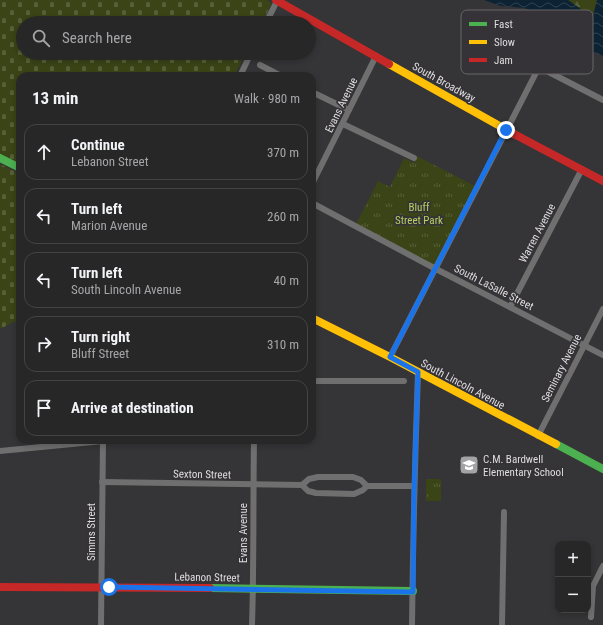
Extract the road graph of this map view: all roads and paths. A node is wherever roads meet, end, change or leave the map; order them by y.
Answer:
1 (276, 0) edge
2 (269, 16) edge
3 (305, 16) edge
4 (316, 22) edge
5 (376, 56) junction
6 (248, 60) edge
7 (260, 65) dead end
8 (242, 72) edge
9 (273, 72) edge
10 (535, 74) edge
11 (553, 74) edge
12 (316, 94) edge
13 (603, 100) edge
14 (349, 110) junction
15 (343, 124) junction
16 (506, 130) junction
17 (0, 158) edge
18 (414, 158) dead end
19 (16, 166) edge
20 (582, 169) junction
21 (316, 176) edge
22 (603, 181) edge
23 (316, 205) edge
24 (436, 269) junction
25 (510, 307) junction
26 (603, 309) edge
27 (316, 320) edge
28 (584, 345) junction
29 (603, 355) edge
30 (390, 357) junction
31 (418, 372) junction
32 (316, 381) edge
33 (404, 381) dead end
34 (538, 436) junction
35 (75, 444) edge
36 (103, 444) edge
37 (254, 444) edge
38 (0, 452) edge
39 (603, 469) edge
40 (102, 482) junction
41 (253, 484) junction
42 (302, 485) junction
43 (367, 486) junction
44 (414, 486) junction
45 (504, 512) dead end
46 (603, 566) edge
47 (0, 587) edge
48 (101, 587) junction
49 (253, 589) junction
50 (413, 592) junction
51 (591, 617) dead end
52 (101, 625) edge
53 (252, 625) edge
54 (412, 625) edge
55 (502, 625) edge

1 - 2 street
1 - 3 street, South Broadway
4 - 5 street, South Broadway
5 - 14 street, Evans Avenue
5 - 16 street, South Broadway
6 - 8 street
7 - 9 street
10 - 16 street
11 - 13 street
12 - 14 street
14 - 15 street, Evans Avenue
15 - 18 street
15 - 21 street, Evans Avenue
16 - 20 street, South Broadway
16 - 24 street
17 - 19 street
20 - 22 street, South Broadway
20 - 25 street, Warren Avenue
23 - 24 street, South LaSalle Street
24 - 25 street, South LaSalle Street
24 - 30 street
25 - 28 street, South LaSalle Street
26 - 28 street, Seminary Avenue
27 - 30 street, South Lincoln Avenue
28 - 29 street, South LaSalle Street
28 - 34 street, Seminary Avenue
30 - 31 street, South Lincoln Avenue
31 - 34 street, South Lincoln Avenue
31 - 44 street
32 - 33 street
34 - 39 street, South Lincoln Avenue
35 - 38 street
36 - 40 street, Simms Street
37 - 41 street, Evans Avenue
40 - 41 street, Sexton Street
40 - 48 street, Simms Street
41 - 42 street, Sexton Street
41 - 49 street, Evans Avenue
42 - 43 street, Sexton Street
42 - 43 street, Sexton Street
43 - 44 street, Sexton Street
44 - 50 street
45 - 55 street
46 - 51 street
47 - 48 street, Lebanon Street
48 - 49 street, Lebanon Street
48 - 52 street, Simms Street
49 - 50 street, Lebanon Street
49 - 53 street, Evans Avenue
50 - 54 street

